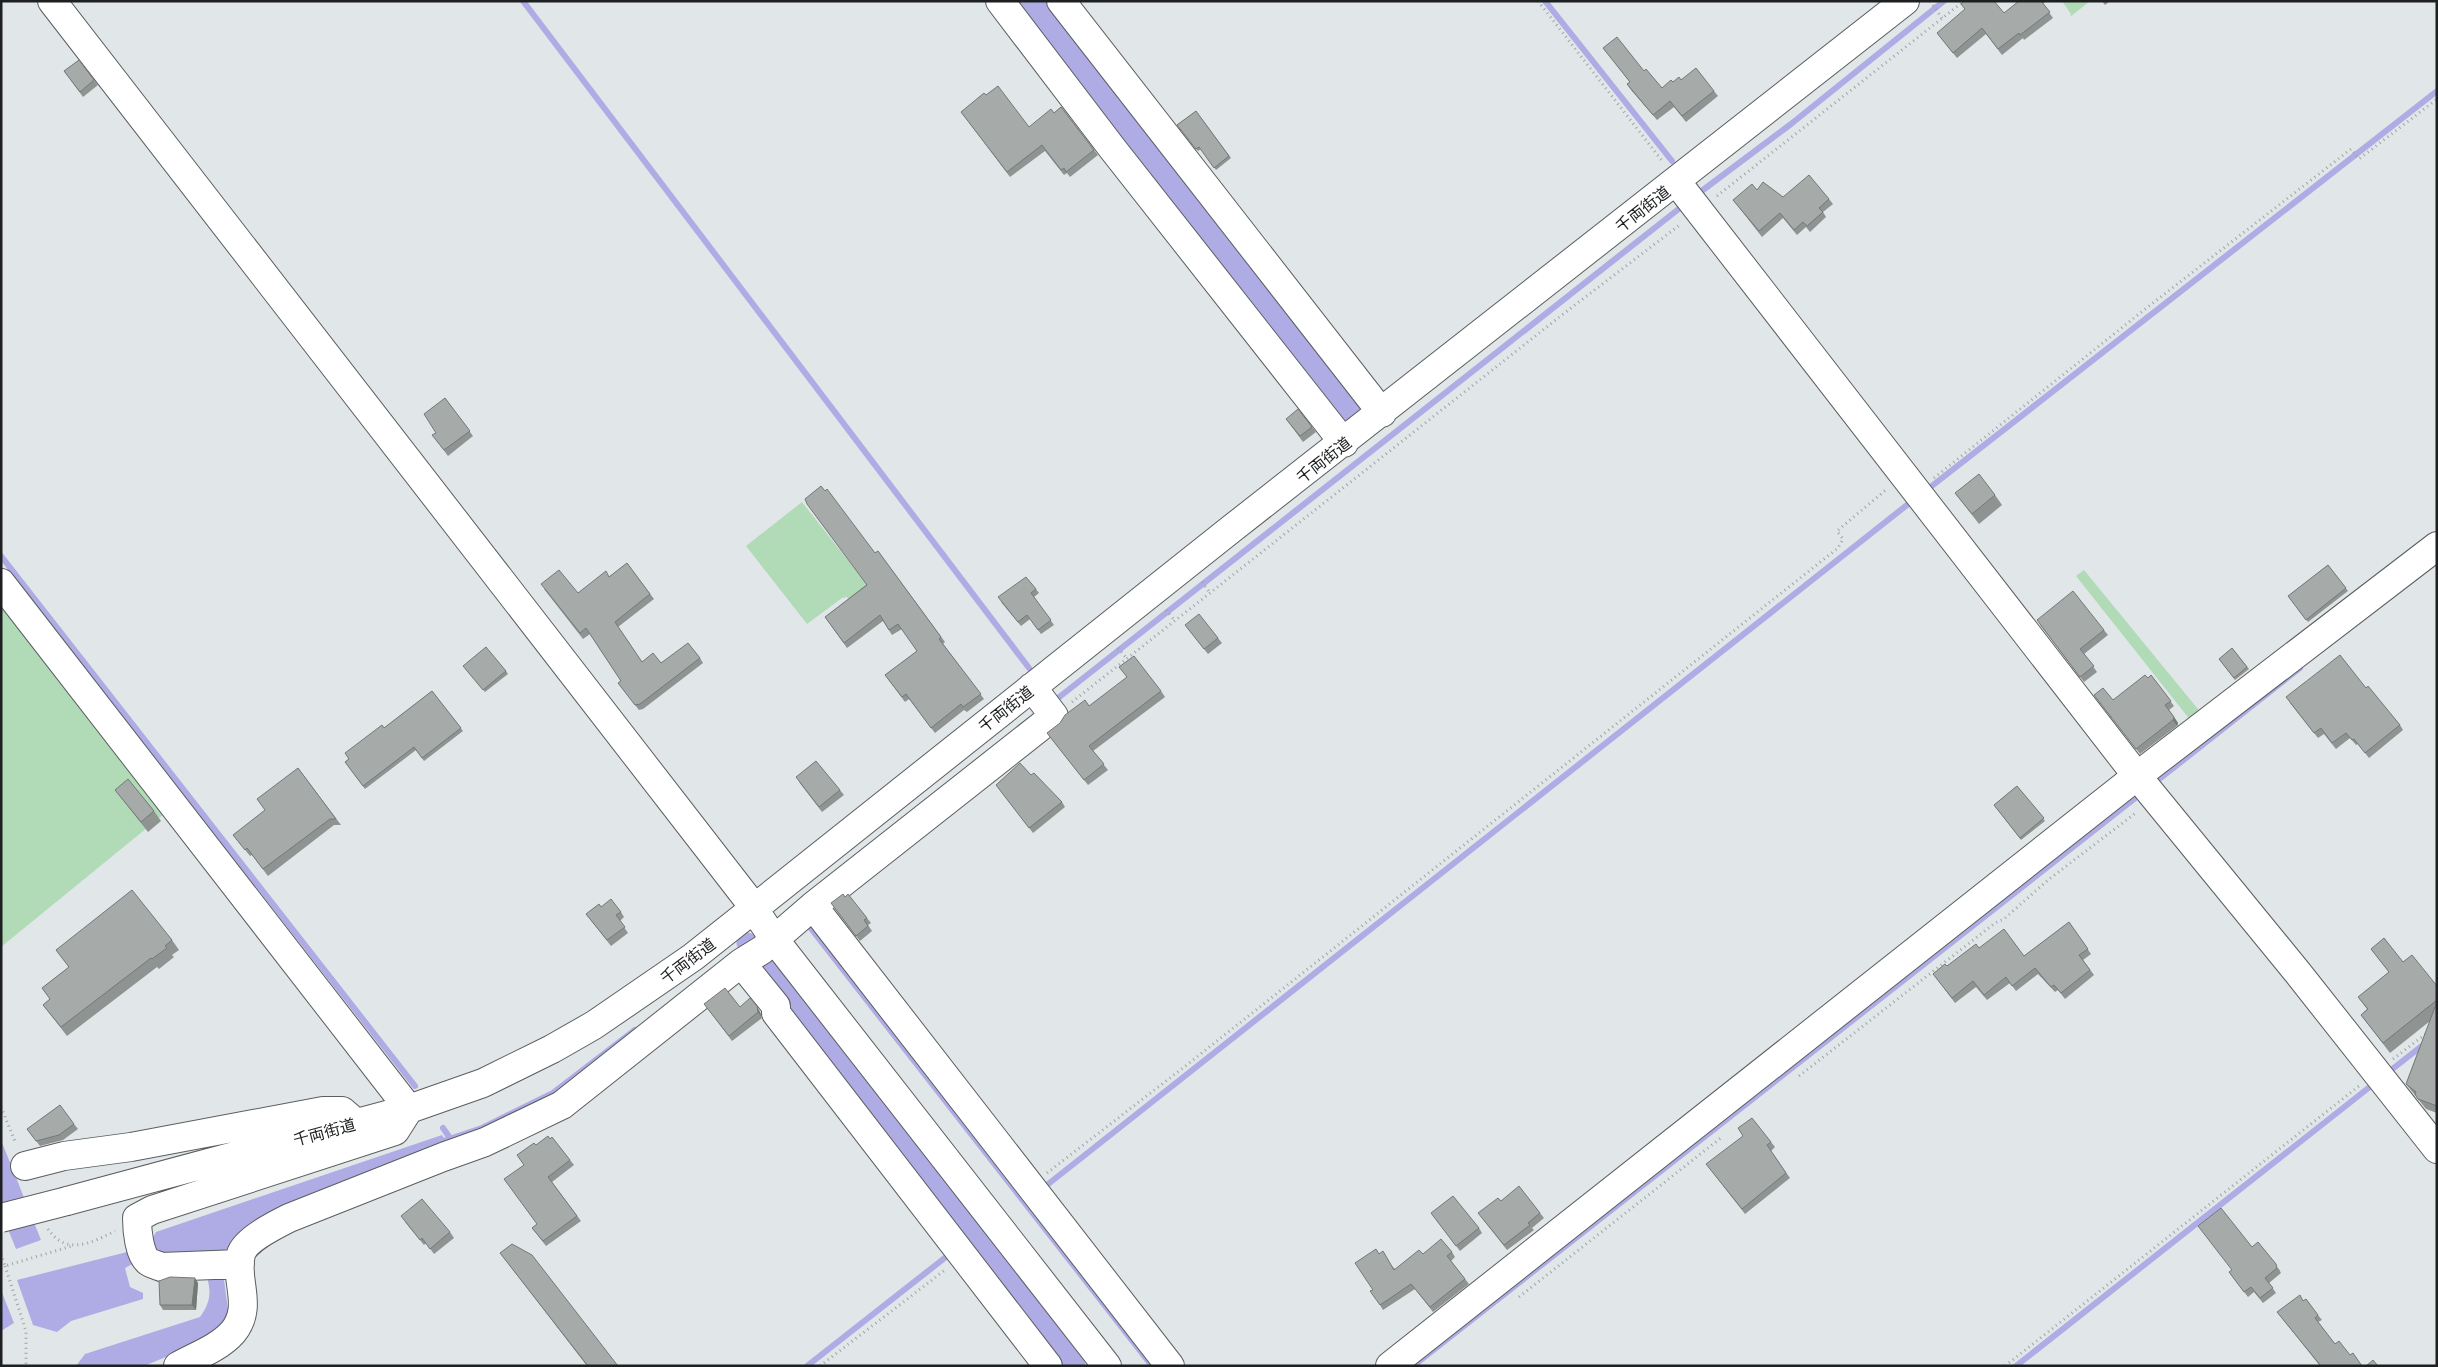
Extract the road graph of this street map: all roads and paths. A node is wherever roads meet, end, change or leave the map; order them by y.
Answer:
1 (52, 1) edge
2 (1000, 1) edge
3 (1061, 1) edge
4 (1538, 1) edge
5 (1905, 1) edge
6 (1930, 1) edge
7 (1964, 1) edge
8 (1942, 18) junction
9 (2437, 99) edge
10 (1689, 199) junction
11 (1382, 413) junction
12 (1344, 443) junction
13 (1909, 484) junction
14 (2437, 546) edge
15 (1, 583) edge
16 (1045, 705) junction
17 (2147, 788) junction
18 (813, 906) junction
19 (753, 909) junction
20 (2001, 914) dead end
21 (2004, 919) junction
22 (757, 952) junction
23 (2429, 1032) edge
24 (2379, 1076) junction
25 (1797, 1078) dead end
26 (409, 1108) junction
27 (356, 1123) junction
28 (1727, 1132) dead end
29 (2437, 1150) edge
30 (26, 1166) dead end
31 (1030, 1186) junction
32 (1, 1218) edge
33 (72, 1246) dead end
34 (1, 1254) edge
35 (963, 1256) junction
36 (223, 1265) junction
37 (5, 1266) junction
38 (1514, 1301) dead end
39 (26, 1366) edge
40 (178, 1366) edge
41 (820, 1366) edge
42 (1048, 1366) edge
43 (1107, 1366) edge
44 (1170, 1366) edge
45 (1390, 1366) edge
46 (2005, 1366) edge

1 - 19 street
2 - 12 street
3 - 11 street
4 - 10 path
5 - 10 street, 千両街道
6 - 8 path
7 - 8 path
8 - 10 path
9 - 13 path
10 - 11 street, 千両街道
10 - 13 street
10 - 16 path
11 - 12 street, 千両街道
12 - 16 street, 千両街道
13 - 17 street
13 - 31 path
14 - 17 street
15 - 26 street
16 - 18 street
16 - 19 street, 千両街道
17 - 21 path
17 - 24 street
17 - 45 street
18 - 22 street
18 - 31 street
19 - 22 street
19 - 26 street, 千両街道
20 - 21 path
21 - 25 path
22 - 35 street
22 - 36 street
22 - 43 street
23 - 24 path
24 - 29 street
24 - 46 path
26 - 27 street, 千両街道
26 - 36 street
27 - 30 street
27 - 32 street, 千両街道, bridge
28 - 38 path
31 - 44 street
33 - 37 path
34 - 37 path
35 - 41 path
35 - 42 street
36 - 40 street
37 - 39 path

